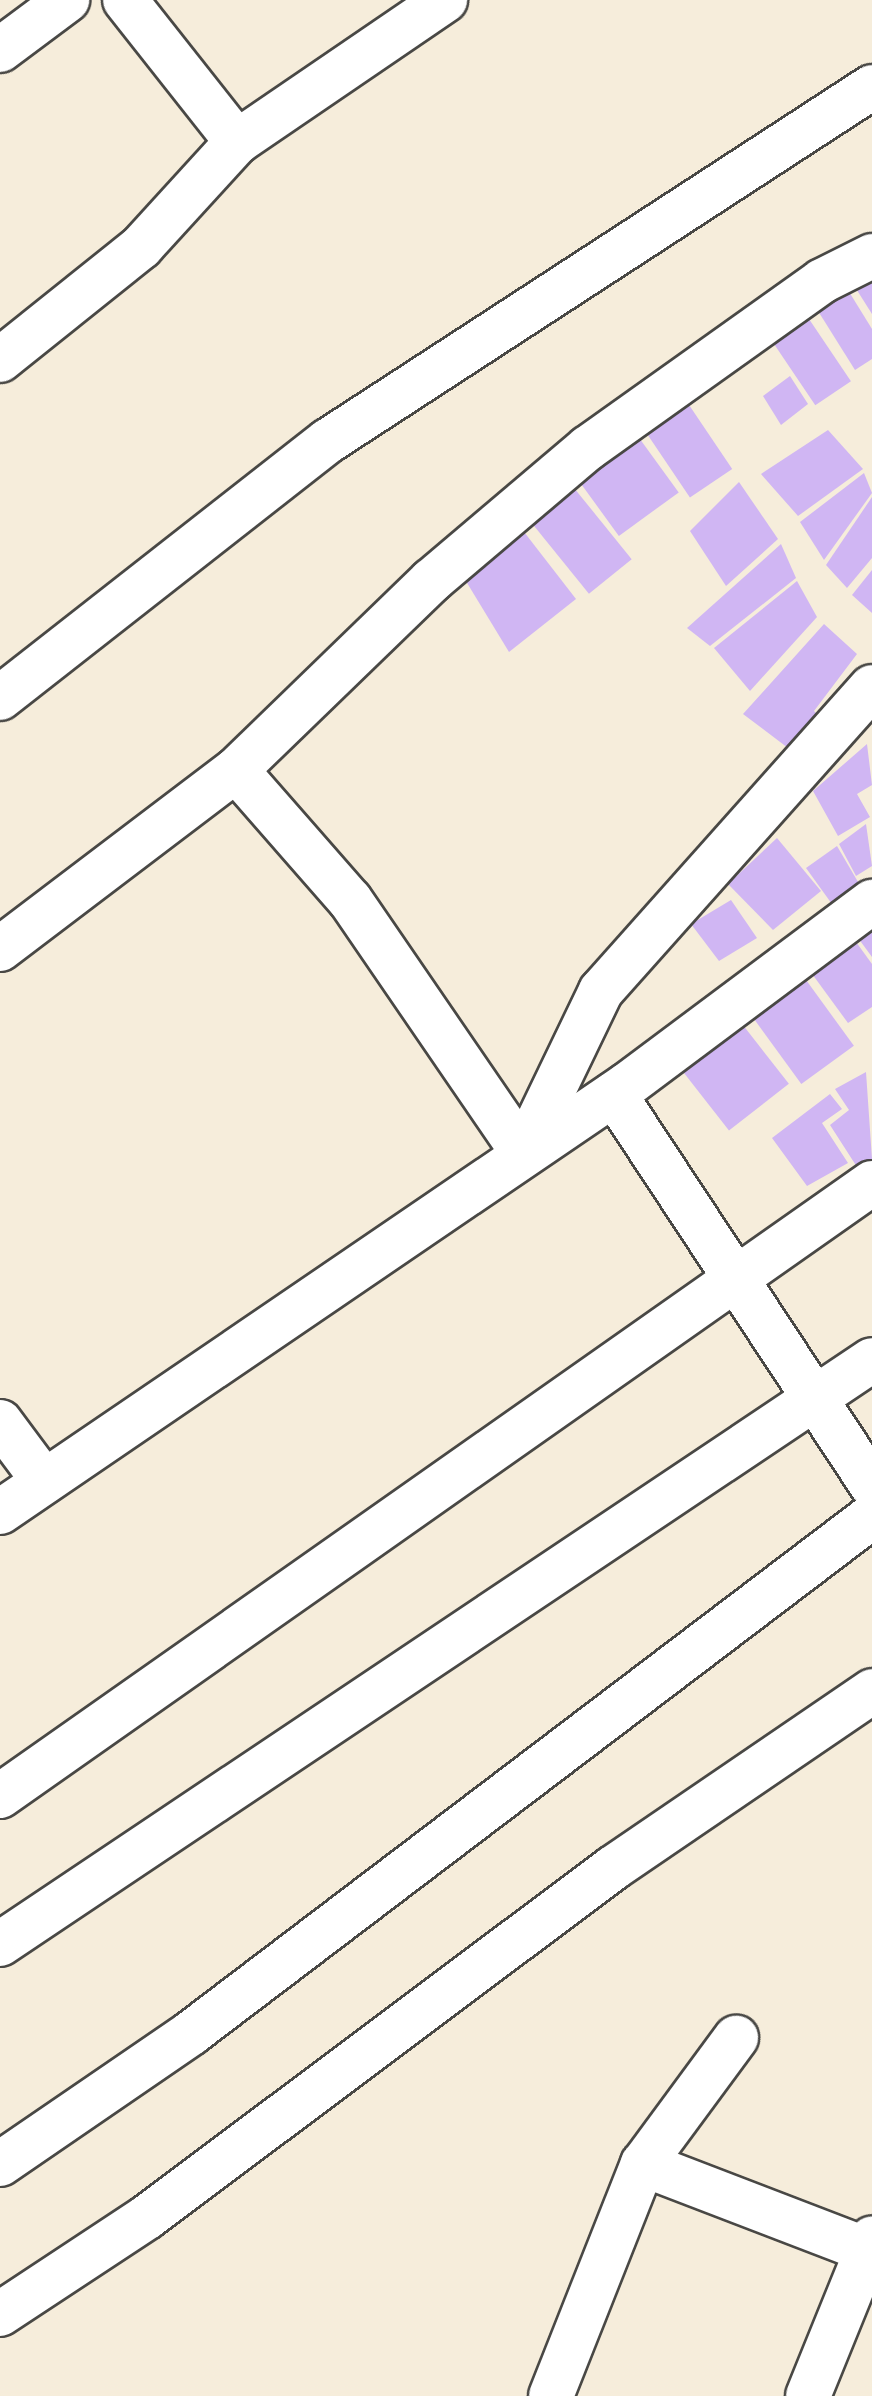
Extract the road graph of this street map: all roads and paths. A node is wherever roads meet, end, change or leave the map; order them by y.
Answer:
1 (67, 0) edge
2 (125, 0) edge
3 (445, 0) edge
4 (0, 50) edge
5 (872, 87) edge
6 (237, 142) junction
7 (872, 256) edge
8 (0, 360) edge
9 (872, 687) edge
10 (0, 698) edge
11 (236, 770) junction
12 (872, 902) edge
13 (0, 949) edge
14 (614, 1094) junction
15 (523, 1153) junction
16 (872, 1183) edge
17 (736, 1273) junction
18 (872, 1360) edge
19 (812, 1399) junction
20 (0, 1422) edge
21 (44, 1481) junction
22 (872, 1486) edge
23 (0, 1512) edge
24 (872, 1516) edge
25 (872, 1691) edge
26 (0, 1796) edge
27 (0, 1944) edge
28 (736, 2038) dead end
29 (0, 2164) edge
30 (643, 2164) junction
31 (871, 2247) edge
32 (0, 2314) edge
33 (551, 2396) edge
34 (808, 2396) edge

1 - 4 street
2 - 6 street
3 - 6 street
5 - 10 street
6 - 8 street
7 - 11 street
9 - 15 street
11 - 13 street
11 - 15 street
12 - 14 street
14 - 15 street
14 - 17 street
15 - 21 street
16 - 17 street
17 - 19 street
17 - 26 street
18 - 19 street
19 - 22 street
19 - 27 street
20 - 21 street
21 - 23 street
24 - 29 street
25 - 32 street
28 - 30 street
30 - 31 street
30 - 33 street
31 - 34 street

